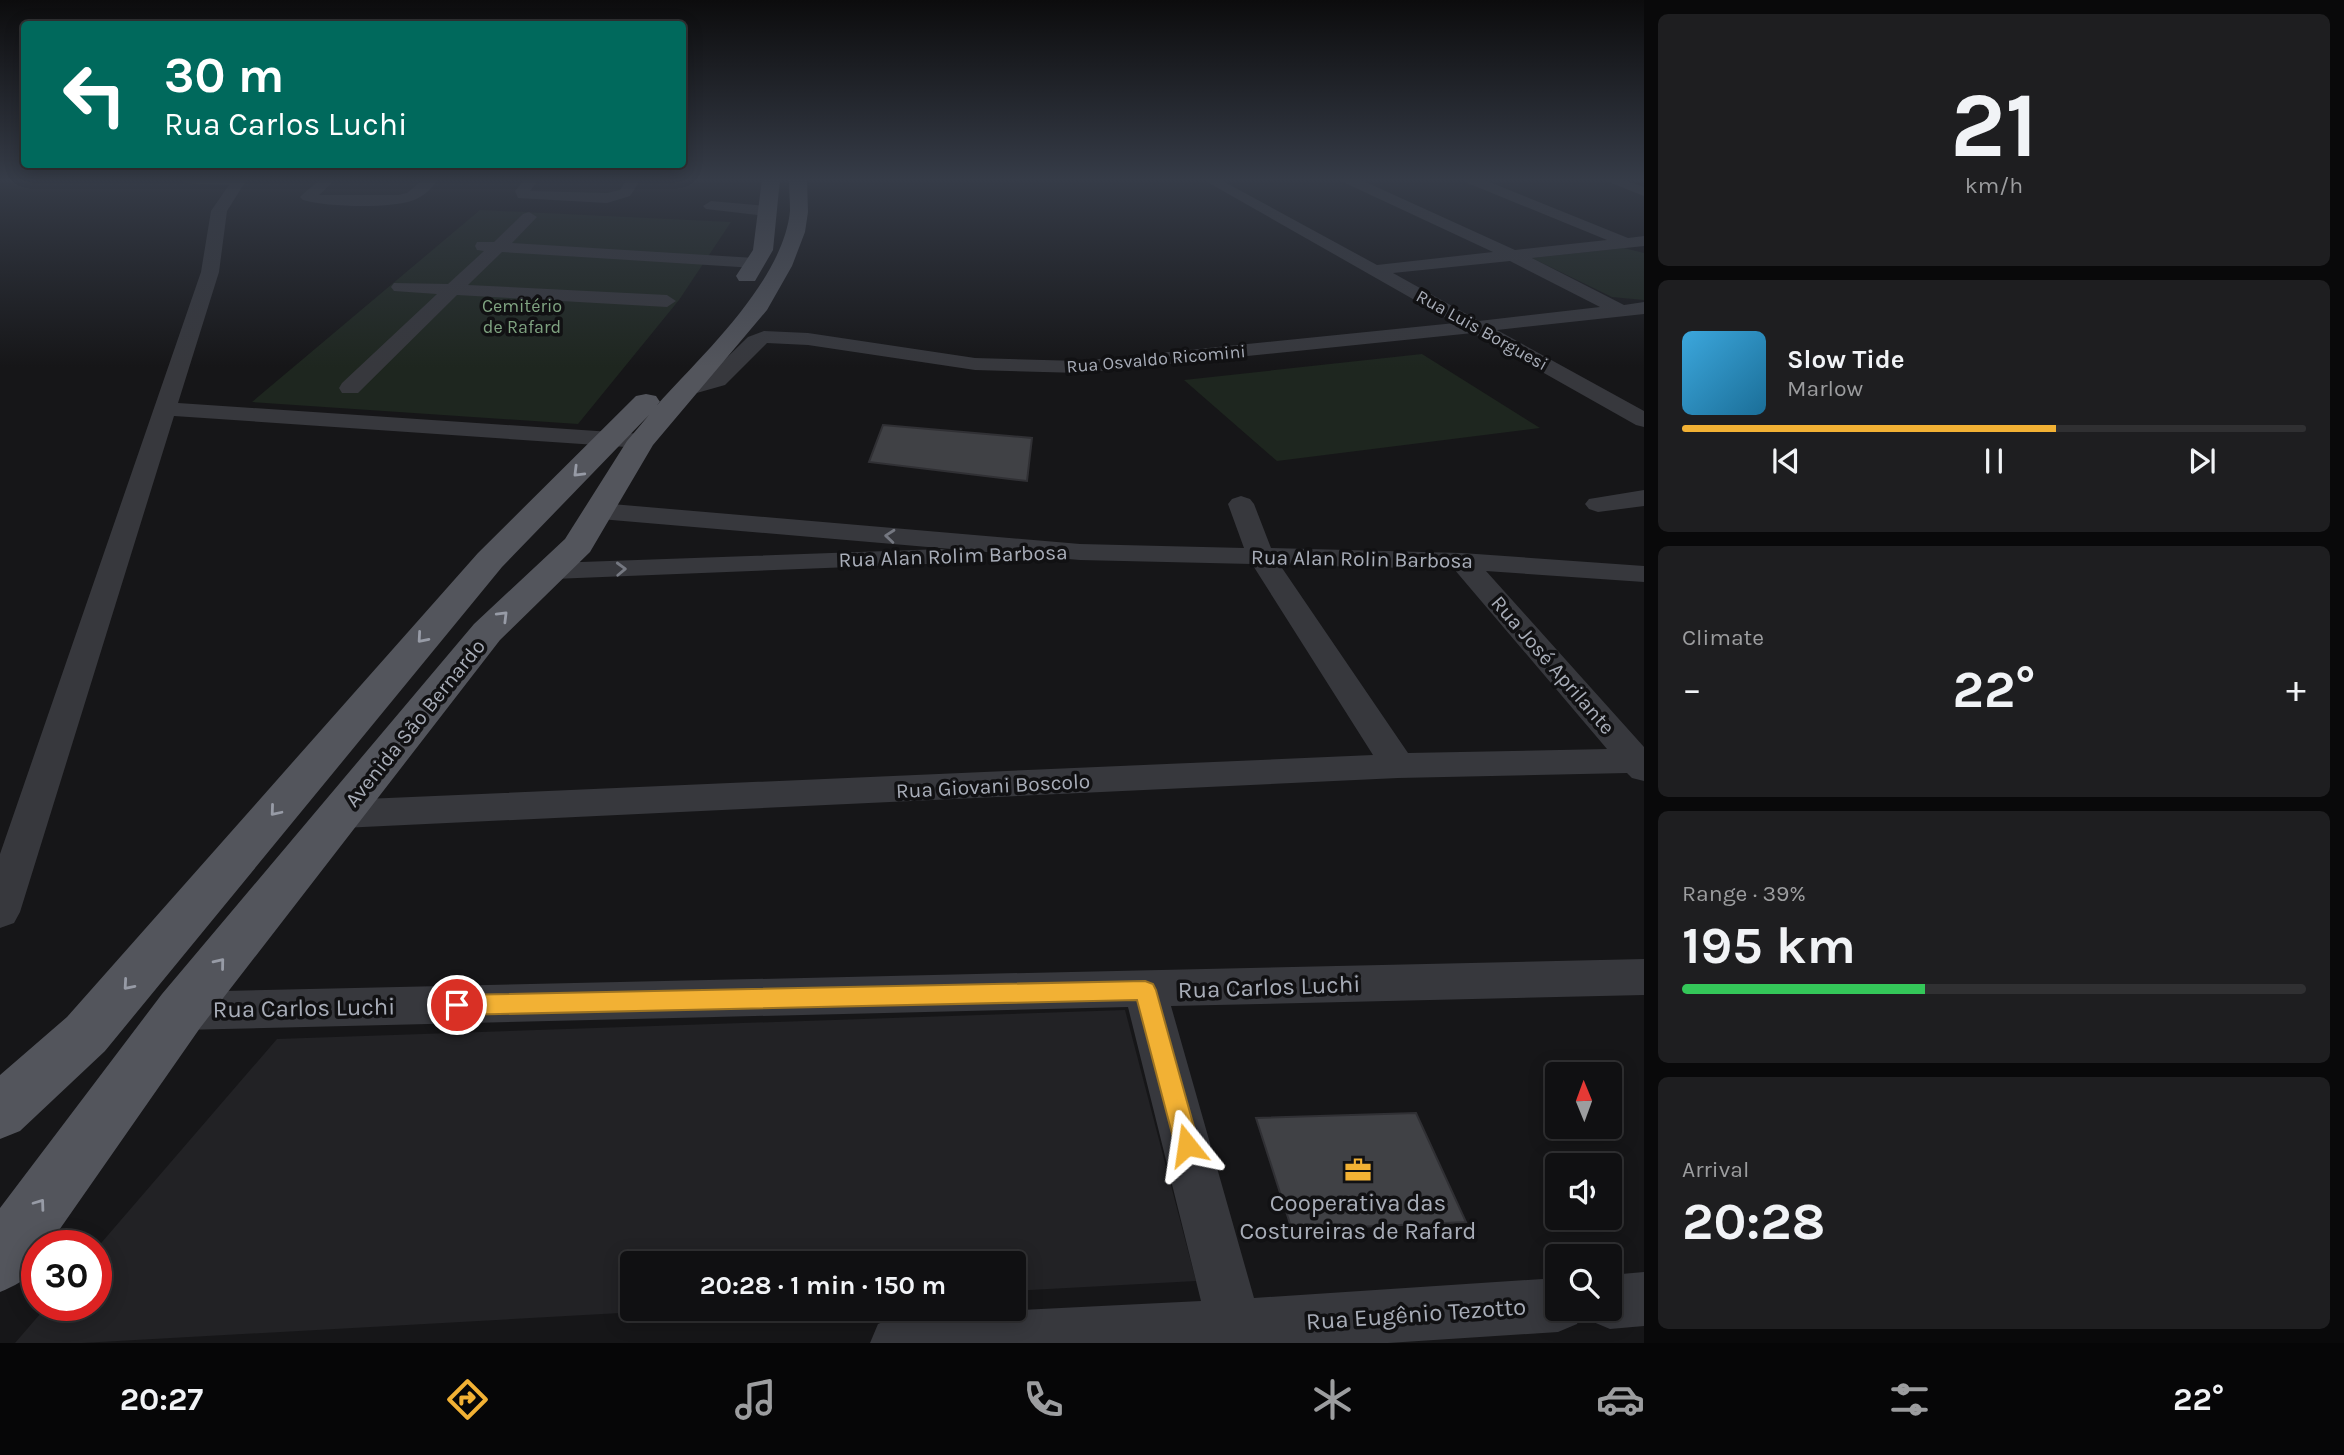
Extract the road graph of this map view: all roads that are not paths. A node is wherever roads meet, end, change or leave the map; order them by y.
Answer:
1 (214, 242) edge
2 (497, 242) edge
3 (765, 242) edge
4 (791, 242) edge
5 (1324, 242) edge
6 (1483, 242) edge
7 (1635, 242) edge
8 (490, 247) junction
9 (1644, 250) edge
10 (1510, 254) junction
11 (755, 263) junction
12 (1376, 270) junction
13 (400, 287) dead end
14 (453, 290) junction
15 (667, 301) dead end
16 (744, 303) junction
17 (1644, 309) edge
18 (1621, 311) junction
19 (1644, 322) edge
20 (1478, 328) junction
21 (350, 388) dead end
22 (686, 389) junction
23 (164, 408) junction
24 (1644, 421) edge
25 (626, 440) junction
26 (1644, 498) edge
27 (1241, 504) dead end
28 (1598, 504) dead end
29 (600, 511) junction
30 (536, 514) junction
31 (1080, 552) junction
32 (1261, 557) junction
33 (490, 560) junction
34 (1462, 561) junction
35 (553, 571) junction
36 (1644, 574) edge
37 (1641, 763) edge
38 (1398, 766) junction
39 (342, 814) junction
40 (3, 896) edge
41 (1644, 977) edge
42 (1145, 990) junction
43 (181, 1011) junction
44 (0, 1112) edge
45 (0, 1259) edge
46 (1644, 1299) edge
47 (1622, 1300) edge
48 (1545, 1306) edge
49 (1236, 1326) junction
50 (897, 1343) edge

1 - 23 street
2 - 8 street
3 - 11 main road, Avenida São Bernardo
4 - 16 main road, Avenida São Bernardo
5 - 12 street, Rua Luis Borguesi
6 - 10 street
7 - 9 street
7 - 10 street
8 - 11 street
8 - 14 street
10 - 12 street
10 - 18 street
11 - 16 main road, Avenida São Bernardo
12 - 20 street, Rua Luis Borguesi
13 - 14 street
14 - 15 street
14 - 21 street
16 - 22 main road, Avenida São Bernardo
16 - 25 main road, Avenida São Bernardo
17 - 18 street, Rua Osvaldo Ricomini
18 - 19 street
18 - 20 street, Rua Osvaldo Ricomini
20 - 22 street, Rua Osvaldo Ricomini
20 - 24 street, Rua Luis Borguesi
22 - 25 main road, Avenida São Bernardo
23 - 25 street
23 - 40 street
25 - 29 main road, Avenida São Bernardo
25 -> 30 main road, Avenida São Bernardo
26 - 28 street
27 - 32 street
29 - 30 main road
31 -> 29 street, Rua Alan Rolim Barbosa
29 - 35 main road, Avenida São Bernardo
30 - 33 main road, Avenida São Bernardo
31 - 32 street, Rua Alan Rolin Barbosa
35 -> 31 street, Rua Alan Rolim Barbosa
32 - 34 street, Rua Alan Rolin Barbosa
32 - 38 street
33 - 35 main road
33 -> 44 main road, Avenida São Bernardo
34 - 36 street, Rua Alan Rolin Barbosa
34 - 37 street, Rua José Aprilante
39 -> 35 main road, Avenida São Bernardo
37 - 38 street, Rua Giovani Boscolo
38 - 39 street, Rua Giovani Boscolo
43 -> 39 main road, Avenida São Bernardo
41 - 42 street, Rua Carlos Luchi
42 - 43 street, Rua Carlos Luchi
42 - 49 street
45 -> 43 main road, Avenida São Bernardo
46 - 47 street
48 - 49 street, Rua Eugênio Tezotto
49 - 50 street, Rua Eugênio Tezotto

